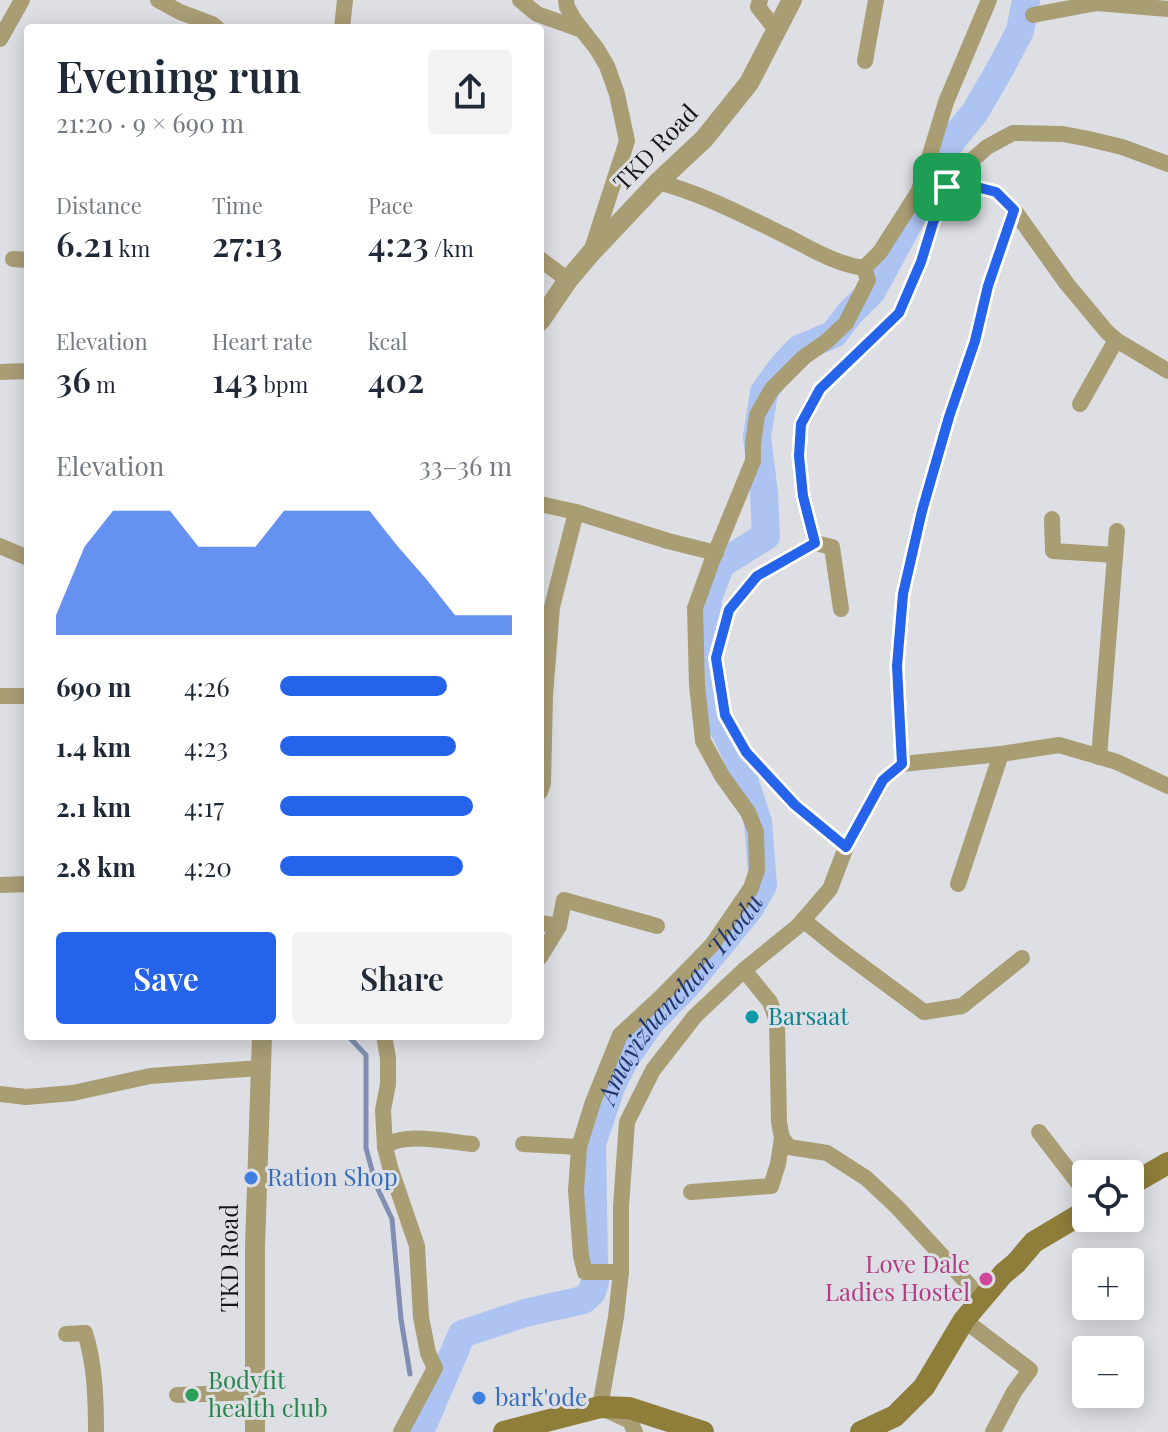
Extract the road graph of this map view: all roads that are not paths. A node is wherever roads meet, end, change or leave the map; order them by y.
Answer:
1 (22, 0) edge
2 (158, 0) edge
3 (345, 0) edge
4 (520, 0) edge
5 (566, 0) edge
6 (760, 0) edge
7 (792, 0) edge
8 (876, 0) edge
9 (989, 0) edge
10 (1168, 9) edge
11 (1033, 15) dead end
12 (212, 24) edge
13 (342, 24) edge
14 (582, 31) junction
15 (777, 31) junction
16 (0, 39) edge
17 (865, 61) dead end
18 (1168, 164) edge
19 (658, 182) junction
20 (947, 187) junction
21 (1014, 210) junction
22 (590, 254) junction
23 (544, 262) edge
24 (864, 268) junction
25 (568, 280) junction
26 (544, 315) edge
27 (1116, 340) junction
28 (24, 371) edge
29 (1168, 371) edge
30 (0, 372) edge
31 (1080, 404) dead end
32 (544, 505) edge
33 (576, 512) junction
34 (1052, 519) dead end
35 (1117, 531) dead end
36 (815, 543) junction
37 (0, 546) edge
38 (716, 553) junction
39 (1115, 555) junction
40 (24, 556) edge
41 (841, 609) dead end
42 (0, 696) edge
43 (24, 696) edge
44 (544, 739) edge
45 (1001, 754) junction
46 (1099, 757) junction
47 (902, 764) junction
48 (1168, 786) edge
49 (846, 847) junction
50 (24, 884) edge
51 (958, 884) dead end
52 (0, 885) edge
53 (803, 920) junction
54 (544, 924) edge
55 (559, 926) junction
56 (657, 926) dead end
57 (544, 950) edge
58 (1022, 958) dead end
59 (744, 970) junction
60 (262, 1040) edge
61 (385, 1040) edge
62 (260, 1068) junction
63 (0, 1094) edge
64 (781, 1130) junction
65 (1039, 1132) dead end
66 (472, 1144) dead end
67 (523, 1144) dead end
68 (385, 1147) junction
69 (579, 1147) junction
70 (1168, 1163) edge
71 (1072, 1175) edge
72 (1144, 1177) edge
73 (691, 1192) dead end
74 (1072, 1219) edge
75 (621, 1272) junction
76 (982, 1299) junction
77 (964, 1320) junction
78 (66, 1334) dead end
79 (256, 1392) junction
80 (177, 1395) dead end
81 (600, 1407) junction
82 (565, 1424) edge
83 (96, 1432) edge
84 (255, 1432) edge
85 (401, 1432) edge
86 (504, 1432) edge
87 (635, 1432) edge
88 (703, 1432) edge
89 (861, 1432) edge
90 (993, 1432) edge

1 - 16 street
2 - 12 street
3 - 13 street
4 - 14 street
5 - 14 street
6 - 15 street
7 - 15 street, TKD Road
8 - 17 street
9 - 24 street
10 - 11 street
14 - 22 street
15 - 19 street, TKD Road
18 - 20 street
19 - 22 street, TKD Road
19 - 24 street
20 - 21 street
20 - 36 street
21 - 27 street
21 - 47 street
22 - 25 street, TKD Road
23 - 25 street
24 - 38 street
25 - 26 street, TKD Road
27 - 29 street
27 - 31 street
28 - 30 street
32 - 33 street
33 - 38 street
33 - 44 street
34 - 39 street
35 - 39 street
36 - 41 street
36 - 49 street
37 - 40 street
38 - 69 street
39 - 46 street
42 - 43 street
45 - 46 street
45 - 47 street
45 - 51 street
46 - 48 street
47 - 49 street
49 - 53 street
50 - 52 street
53 - 58 street
53 - 59 street
54 - 55 street
55 - 56 street
55 - 57 street
59 - 64 street
59 - 75 street
60 - 62 street, TKD Road
61 - 68 street
62 - 63 street
62 - 79 street, TKD Road
64 - 73 street
64 - 76 street
65 - 71 street
66 - 68 street
67 - 69 street
68 - 85 street
69 - 75 street
70 - 72 main road
74 - 76 main road
75 - 81 street
76 - 77 main road
77 - 89 main road
77 - 90 street
78 - 83 street
79 - 80 street
79 - 84 street, TKD Road
81 - 82 main road
81 - 87 street
81 - 88 main road
82 - 86 main road

